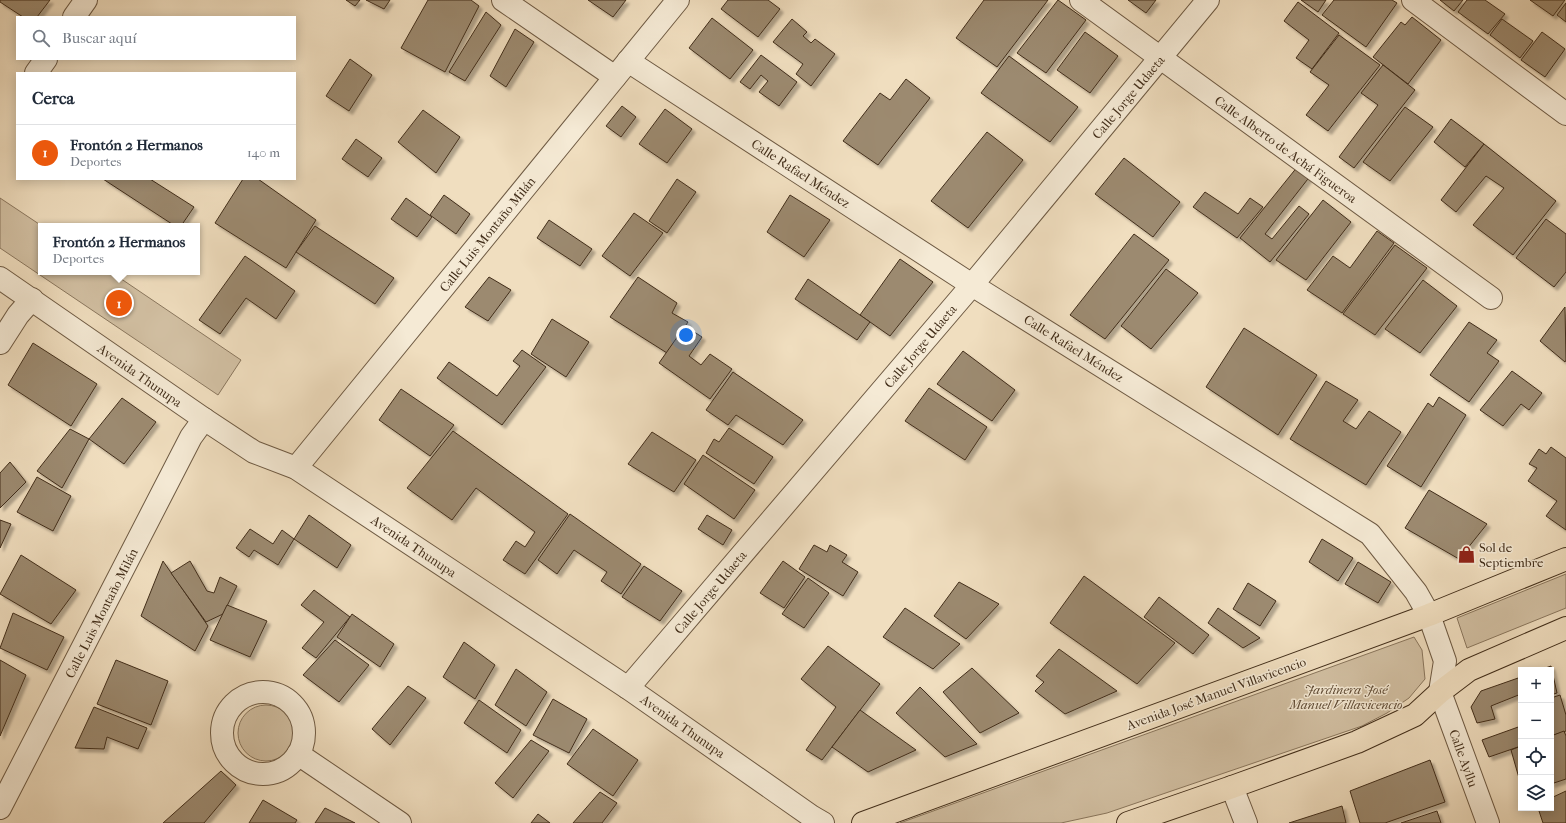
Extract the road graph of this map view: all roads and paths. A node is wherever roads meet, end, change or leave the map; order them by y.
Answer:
1 (86, 0) edge
2 (503, 0) edge
3 (678, 0) edge
4 (1081, 0) edge
5 (1208, 0) edge
6 (1413, 0) edge
7 (75, 16) edge
8 (1160, 58) junction
9 (45, 60) edge
10 (622, 69) junction
11 (37, 72) edge
12 (1566, 114) edge
13 (0, 278) edge
14 (972, 284) junction
15 (1491, 298) dead end
16 (32, 299) junction
17 (0, 343) edge
18 (204, 419) junction
19 (296, 468) junction
20 (1566, 559) edge
21 (1429, 615) junction
22 (1566, 628) edge
23 (628, 688) junction
24 (1440, 692) junction
25 (298, 754) dead end
26 (1232, 788) junction
27 (2, 800) edge
28 (400, 823) edge
29 (823, 823) edge
30 (863, 823) edge
31 (1128, 823) edge
32 (1246, 823) edge
33 (1488, 823) edge

1 - 7 street
2 - 10 street, Calle Rafael Méndez
3 - 10 street, Calle Luis Montaño Milán
4 - 8 street, Calle Alberto de Achá Figueroa
5 - 8 street, Calle Jorge Udaeta
6 - 12 street
8 - 14 street, Calle Jorge Udaeta
8 - 15 street, Calle Alberto de Achá Figueroa
9 - 11 street
10 - 14 street, Calle Rafael Méndez
10 - 19 street, Calle Luis Montaño Milán
13 - 16 street, Avenida Thunupa
14 - 21 street, Calle Rafael Méndez
14 - 23 street, Calle Jorge Udaeta
16 - 17 street
16 - 18 street, Avenida Thunupa
18 - 19 street, Avenida Thunupa
18 - 27 street, Calle Luis Montaño Milán
19 - 23 street, Avenida Thunupa
20 - 21 main road, Avenida José Manuel Villavicencio
21 - 24 street, Calle Rafael Méndez
21 - 30 main road, Avenida José Manuel Villavicencio
22 - 24 main road
23 - 29 street, Avenida Thunupa
24 - 26 main road
24 - 33 street, Calle Ayllu
25 - 28 street
26 - 31 main road
26 - 32 street

